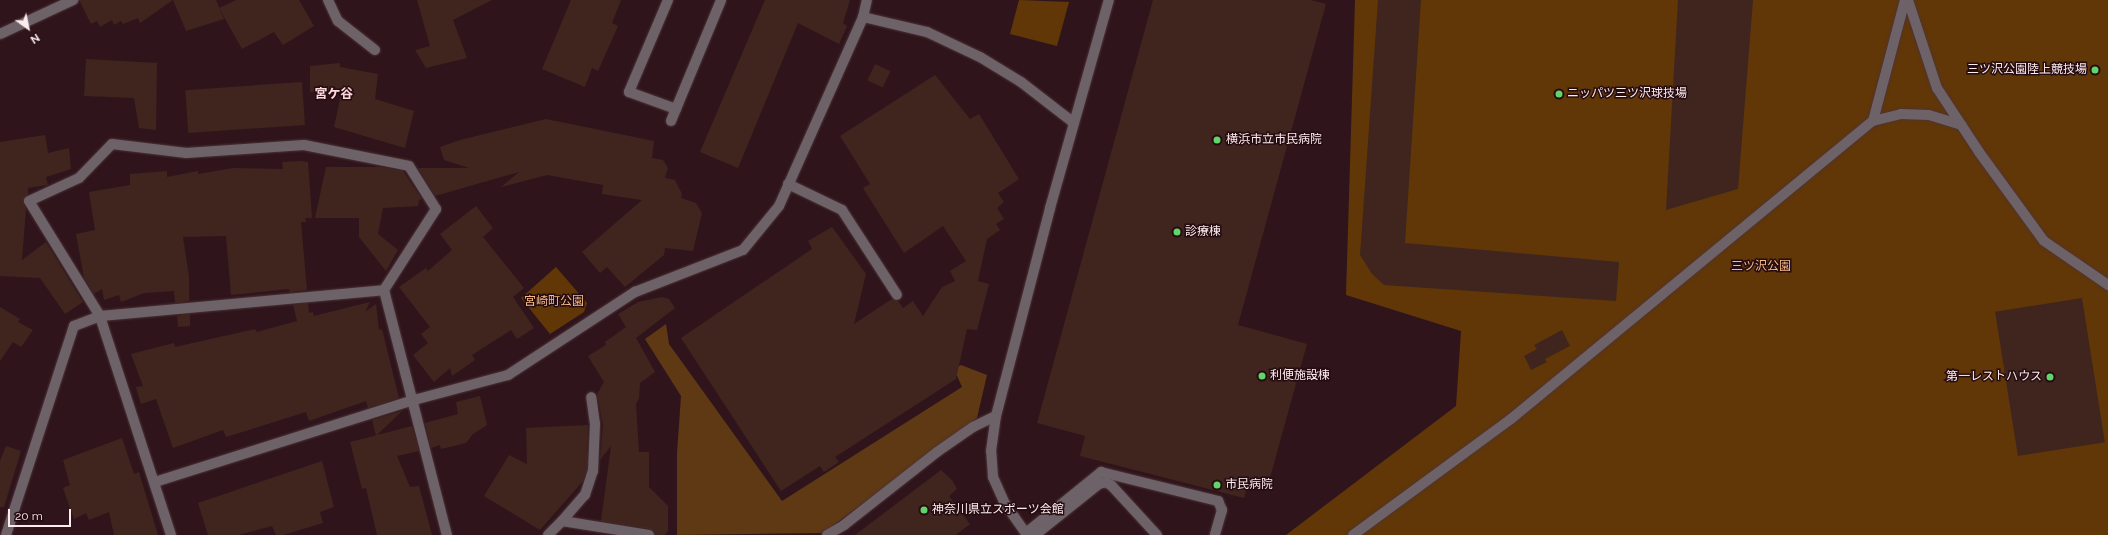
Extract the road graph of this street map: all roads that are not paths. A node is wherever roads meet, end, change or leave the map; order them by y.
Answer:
1 (73, 0) edge
2 (328, 0) edge
3 (668, 0) edge
4 (721, 0) edge
5 (867, 0) edge
6 (1109, 0) edge
7 (1907, 0) edge
8 (863, 18) junction
9 (0, 34) edge
10 (375, 50) dead end
11 (676, 109) junction
12 (671, 121) dead end
13 (1074, 122) junction
14 (1873, 122) junction
15 (1961, 125) junction
16 (788, 184) junction
17 (2108, 285) edge
18 (384, 290) junction
19 (897, 294) dead end
20 (100, 316) junction
21 (591, 397) dead end
22 (414, 400) junction
23 (996, 416) junction
24 (155, 482) junction
25 (562, 521) junction
26 (1029, 534) edge
27 (6, 535) edge
28 (171, 535) edge
29 (447, 535) edge
30 (548, 535) edge
31 (649, 535) edge
32 (827, 535) edge
33 (1157, 535) edge
34 (1215, 535) edge
35 (1353, 535) edge

1 - 9 street
2 - 10 street
3 - 11 street
4 - 11 street
5 - 8 street
6 - 13 street
7 - 14 street
7 - 15 street
8 - 13 street
8 - 16 street
11 - 12 street
13 - 23 street
14 - 15 street
14 - 35 street
15 - 17 street
16 - 19 street
16 - 22 street
18 - 20 street
18 - 20 street
18 - 22 street
20 - 24 street
20 - 27 street
21 - 25 street
22 - 24 street
22 - 29 street
23 - 26 street
23 - 32 street
24 - 28 street
25 - 30 street
25 - 31 street
26 - 33 street
26 - 34 street

